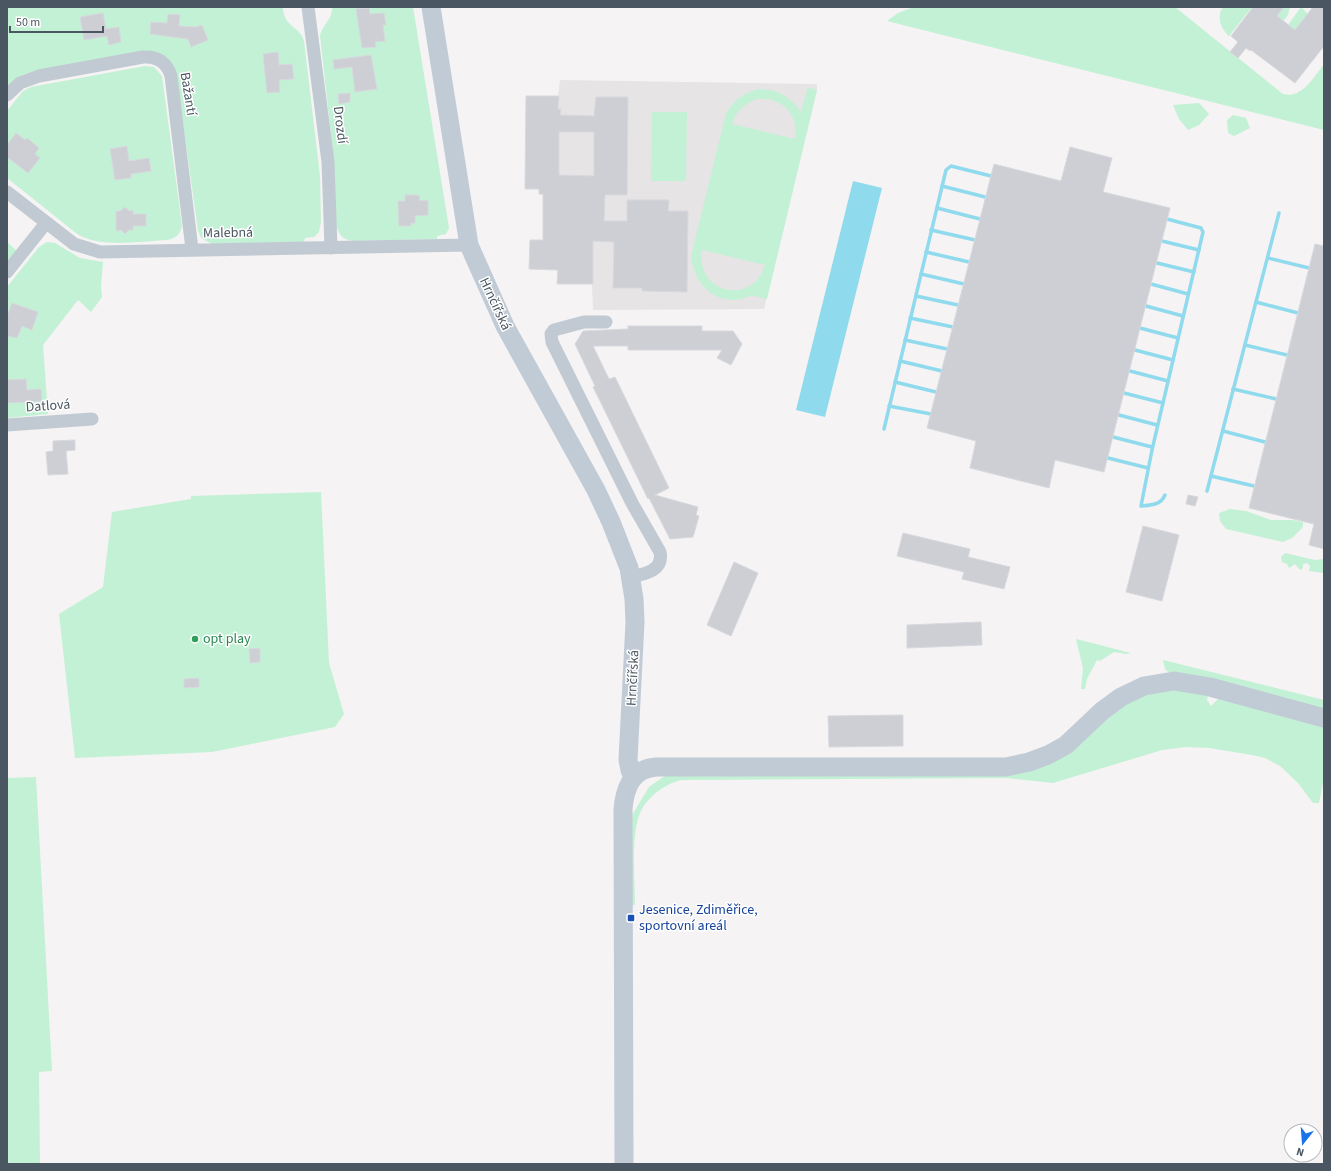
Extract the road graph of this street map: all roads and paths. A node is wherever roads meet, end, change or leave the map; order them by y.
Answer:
1 (308, 7) edge
2 (431, 7) edge
3 (7, 95) edge
4 (7, 192) edge
5 (46, 223) junction
6 (468, 245) junction
7 (331, 248) junction
8 (192, 249) junction
9 (7, 272) edge
10 (606, 322) dead end
11 (92, 419) dead end
12 (7, 425) edge
13 (631, 578) junction
14 (1324, 718) edge
15 (634, 777) junction
16 (624, 1164) edge

1 - 7 street, Drozdí
2 - 6 street, Hrnčířská
3 - 8 street, Bažantí
4 - 5 street, Malebná
5 - 8 street, Malebná
5 - 9 street
6 - 7 street, Malebná
6 - 13 street, Hrnčířská
7 - 8 street, Malebná
10 - 13 street
11 - 12 street, Datlová
13 - 15 street, Hrnčířská
14 - 15 street
15 - 16 street

